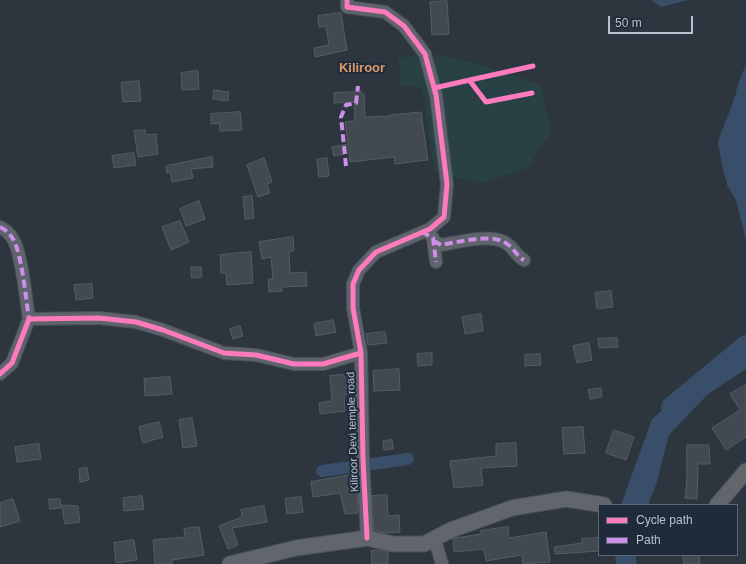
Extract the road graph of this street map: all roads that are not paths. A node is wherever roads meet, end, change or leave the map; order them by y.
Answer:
1 (346, 0) edge
2 (0, 227) edge
3 (422, 232) junction
4 (434, 241) junction
5 (524, 260) dead end
6 (436, 262) dead end
7 (29, 319) junction
8 (361, 353) junction
9 (0, 374) edge
10 (746, 471) edge
11 (598, 504) edge
12 (718, 504) edge
13 (366, 538) junction
14 (435, 540) junction
15 (230, 564) edge
16 (442, 564) edge

1 - 3 street, Kiliroor Devi temple road
2 - 7 street
3 - 4 street
3 - 8 street, Kiliroor Devi temple road
4 - 5 street
4 - 6 street
7 - 8 street
7 - 9 street
8 - 13 street, Kiliroor Devi temple road
10 - 12 main road
11 - 14 main road
13 - 14 main road
13 - 15 main road
14 - 16 street

